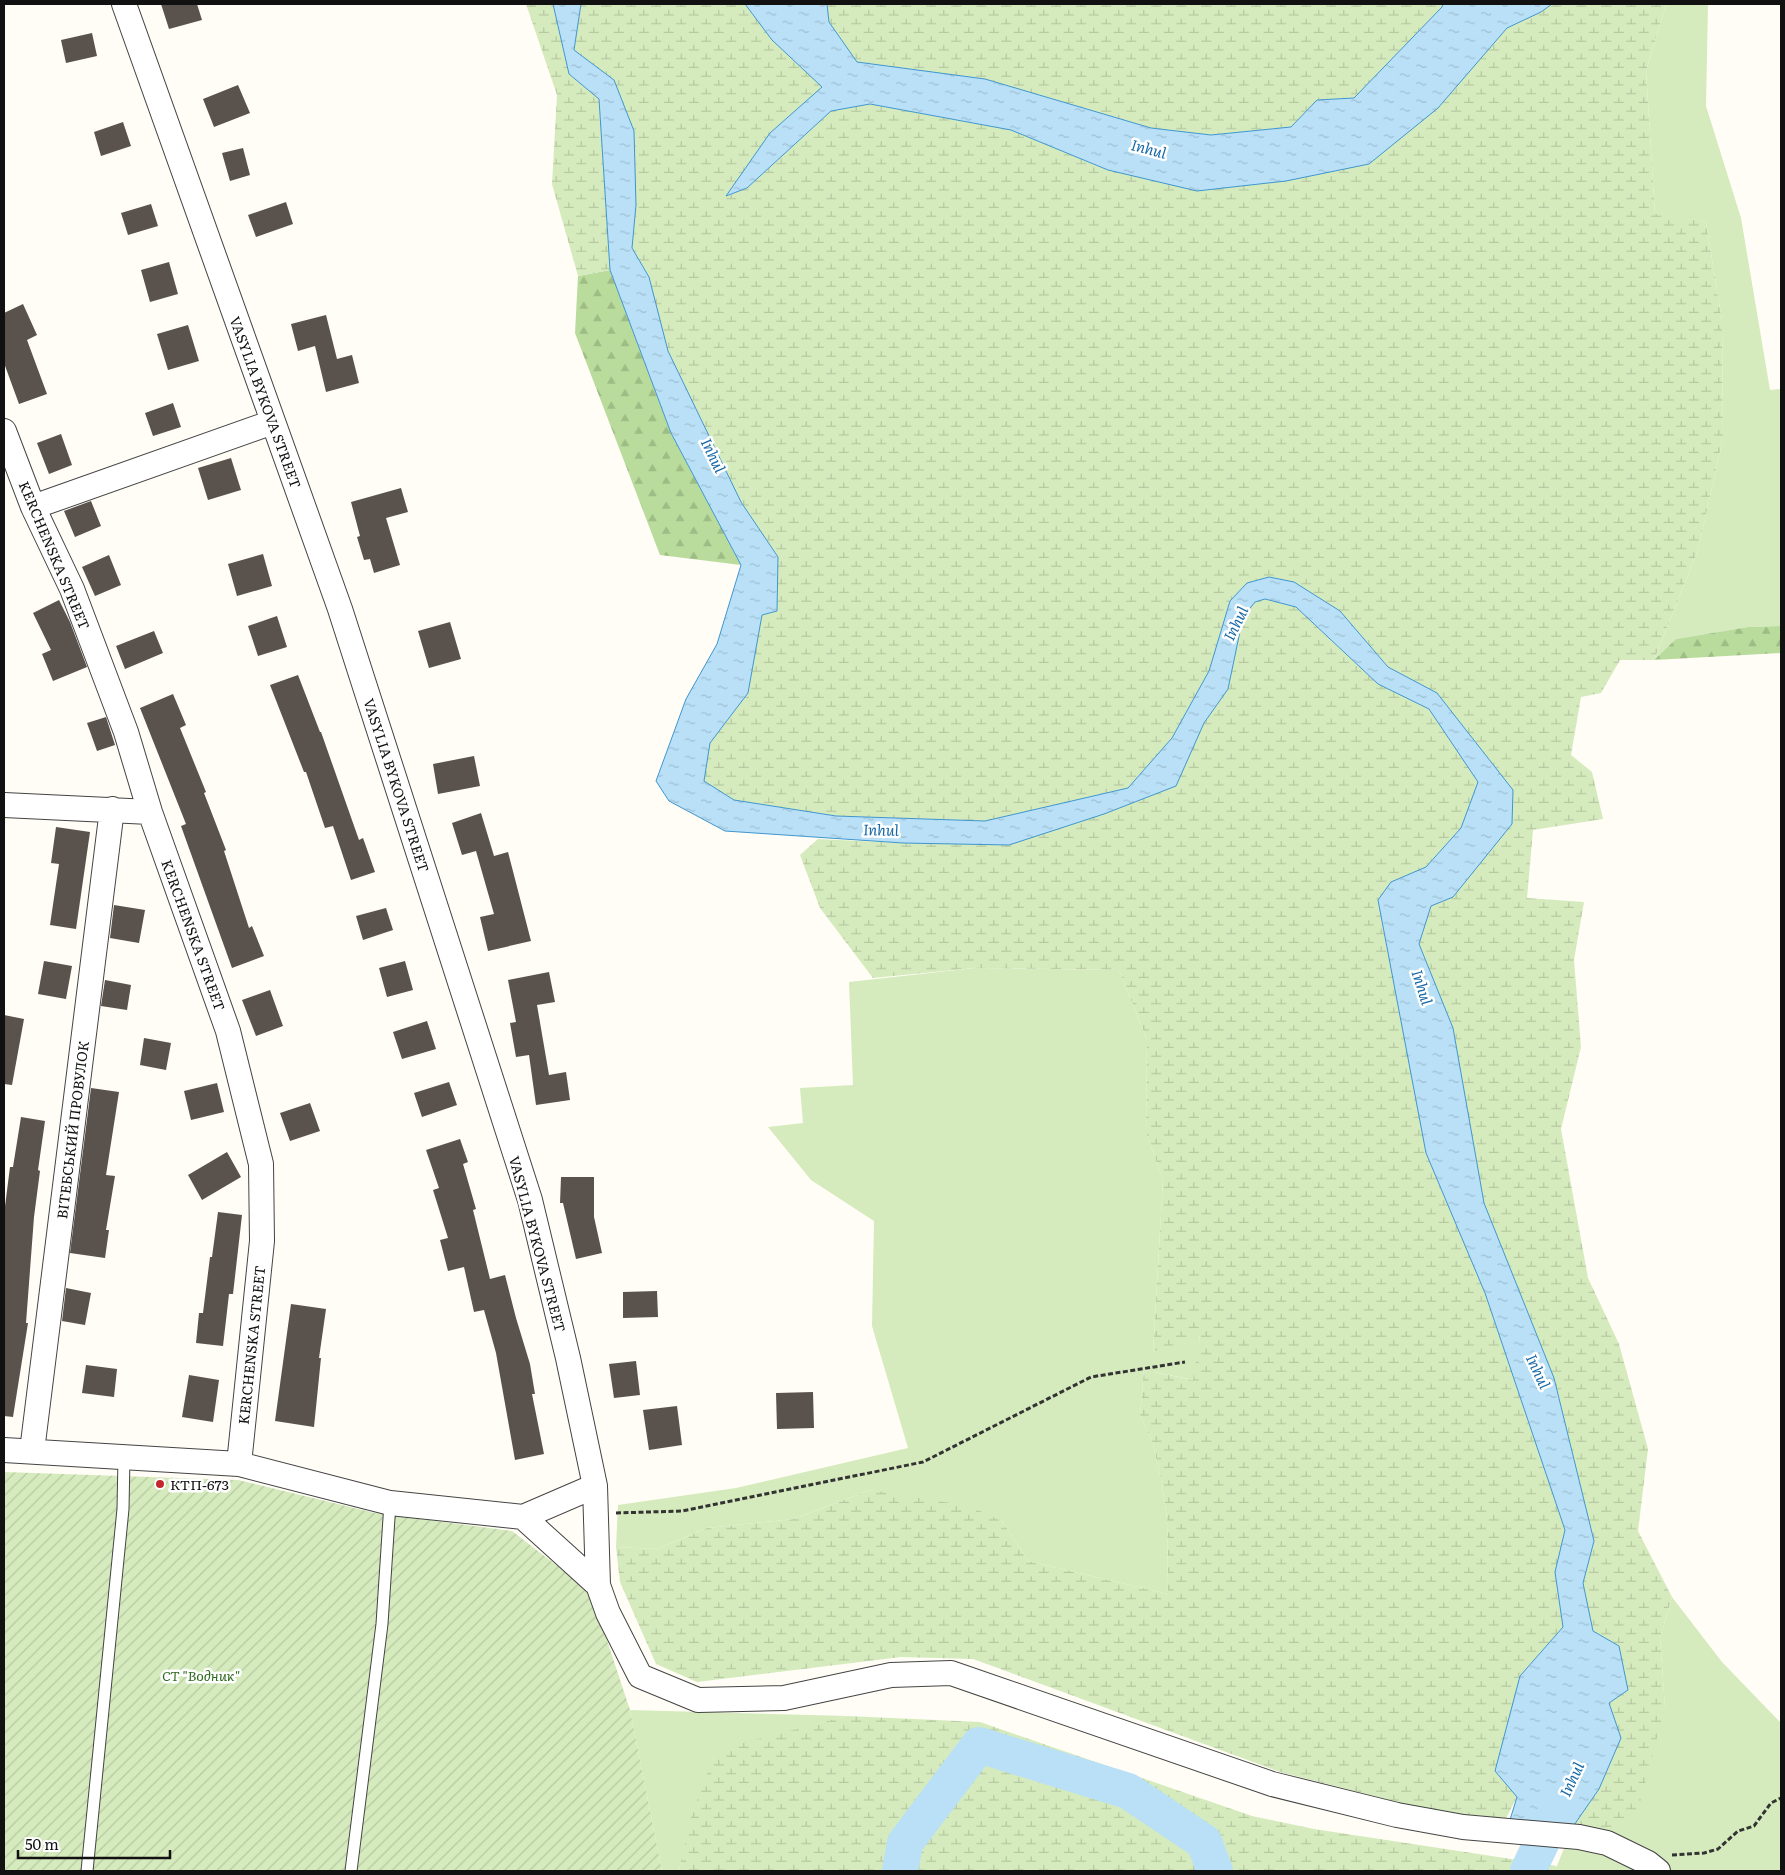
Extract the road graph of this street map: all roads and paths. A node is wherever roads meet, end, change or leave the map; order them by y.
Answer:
1 (124, 4) edge
2 (273, 422) junction
3 (4, 431) edge
4 (33, 507) junction
5 (4, 805) edge
6 (112, 809) junction
7 (150, 812) junction
8 (1185, 1362) dead end
9 (4, 1450) edge
10 (32, 1451) junction
11 (124, 1457) junction
12 (239, 1464) junction
13 (595, 1486) junction
14 (390, 1503) junction
15 (596, 1514) junction
16 (523, 1517) junction
17 (598, 1585) junction
18 (1781, 1798) edge
19 (1664, 1863) edge
20 (87, 1871) edge
21 (351, 1871) edge

1 - 2 street, VASYLIA BYKOVA STREET
2 - 4 street
2 - 13 street, VASYLIA BYKOVA STREET
3 - 4 street, KERCHENSKA STREET
4 - 7 street, KERCHENSKA STREET
5 - 6 street
6 - 7 street
6 - 10 street, ВІТЕБСЬКИЙ ПРОВУЛОК
7 - 12 street, KERCHENSKA STREET
8 - 15 path
9 - 10 street
10 - 11 street
11 - 12 street
11 - 20 lane
12 - 14 street
13 - 15 street, VASYLIA BYKOVA STREET
13 - 16 street
14 - 16 street
14 - 21 lane
15 - 17 street, VASYLIA BYKOVA STREET
16 - 17 street
17 - 19 street
18 - 19 path

